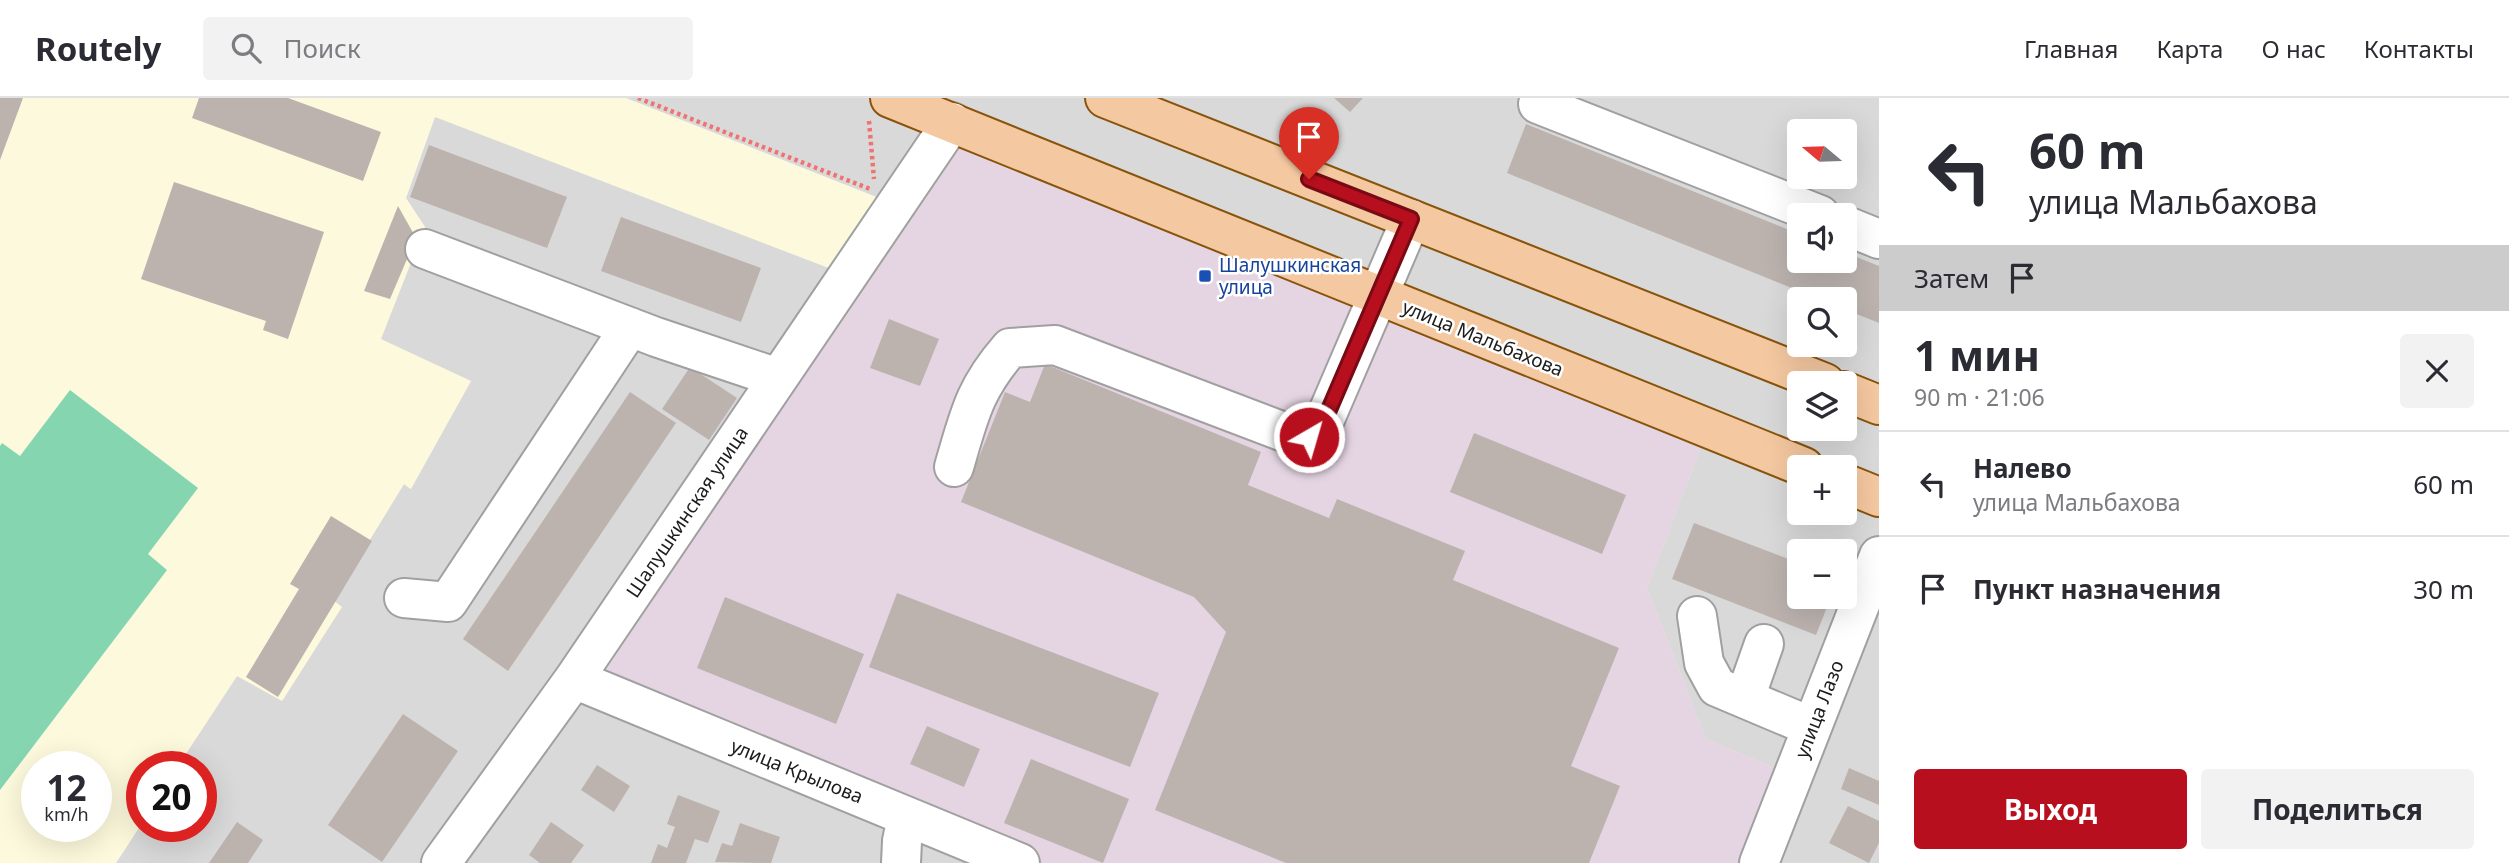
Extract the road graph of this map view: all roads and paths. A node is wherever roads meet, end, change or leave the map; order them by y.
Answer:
1 (638, 98) edge
2 (1105, 98) edge
3 (1538, 104) dead end
4 (879, 106) edge
5 (951, 122) junction
6 (1790, 203) edge
7 (1411, 219) junction
8 (1857, 230) edge
9 (1879, 239) edge
10 (425, 249) dead end
11 (1379, 297) junction
12 (630, 327) junction
13 (1795, 371) edge
14 (778, 378) junction
15 (1857, 396) edge
16 (1879, 405) edge
17 (1787, 460) edge
18 (954, 467) dead end
19 (1857, 488) edge
20 (1879, 497) edge
21 (1879, 556) edge
22 (404, 598) dead end
23 (1697, 616) dead end
24 (1764, 644) dead end
25 (574, 679) junction
26 (1745, 698) junction
27 (1812, 727) junction
28 (907, 817) junction
29 (441, 863) edge
30 (901, 863) edge
31 (1020, 863) edge
32 (1759, 863) edge

1 - 4 path
2 - 7 main road
3 - 6 street
4 - 5 main road, улица Мальбахова
5 - 11 main road, улица Мальбахова
5 - 14 street, Шалушкинская улица
7 - 11 street
7 - 13 main road
8 - 9 street
10 - 12 street
11 - 17 main road, улица Мальбахова
11 - 18 street
12 - 14 street
12 - 22 street
14 - 25 street, Шалушкинская улица
15 - 16 main road
19 - 20 main road
21 - 27 street, улица Лазо
23 - 26 street
24 - 26 street
25 - 28 street, улица Крылова
25 - 29 street, Шалушкинская улица
26 - 27 street
27 - 32 street, улица Лазо
28 - 30 street
28 - 31 street, улица Крылова

